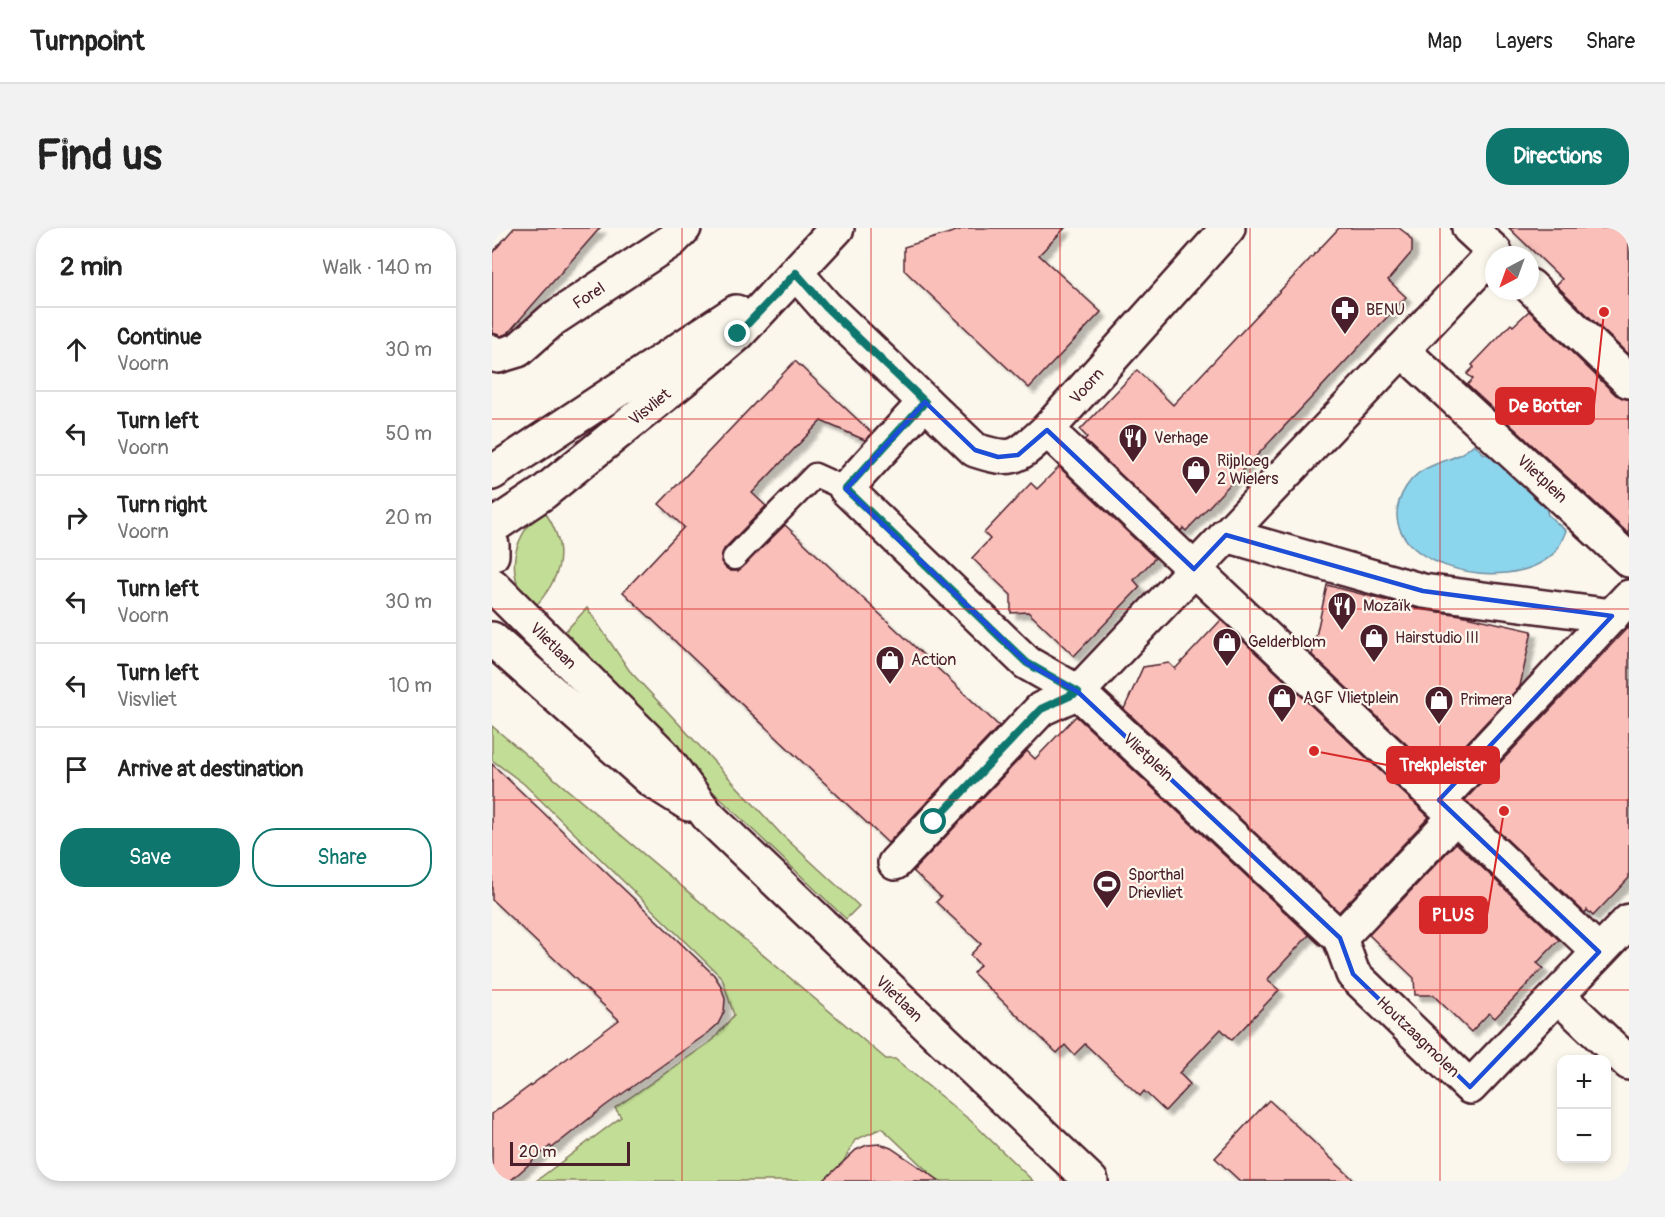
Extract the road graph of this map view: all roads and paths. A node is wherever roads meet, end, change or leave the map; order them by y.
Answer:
1 (684, 228) edge
2 (837, 228) edge
3 (1228, 228) edge
4 (1469, 228) edge
5 (1488, 246) edge
6 (1485, 265) edge
7 (796, 273) junction
8 (1539, 295) edge
9 (1402, 350) junction
10 (492, 351) edge
11 (1629, 381) edge
12 (925, 402) junction
13 (1047, 430) junction
14 (492, 473) edge
15 (846, 489) junction
16 (492, 527) edge
17 (1226, 535) junction
18 (492, 545) edge
19 (492, 555) edge
20 (734, 558) dead end
21 (1629, 560) edge
22 (1194, 569) junction
23 (492, 585) edge
24 (1620, 607) edge
25 (492, 639) edge
26 (1078, 692) junction
27 (1447, 808) junction
28 (708, 816) junction
29 (895, 864) dead end
30 (1629, 921) edge
31 (1340, 938) junction
32 (1599, 952) junction
33 (1353, 974) joint
34 (1558, 996) junction
35 (1629, 1063) edge
36 (1091, 1181) edge

1 - 10 street, Forel
2 - 7 street, Visvliet
3 - 13 street, Voorn
4 - 5 street
6 - 9 street
7 - 12 street, Voorn
7 - 14 street, Visvliet
7 - 16 street, Visvliet
8 - 11 street
9 - 17 street
9 - 21 street, Vlietplein
12 - 13 street, Voorn
12 - 15 street
13 - 22 street
15 - 20 lane
15 - 26 street
17 - 22 street
17 - 24 street
18 - 19 street
22 - 26 street
22 - 27 street
23 - 28 street, Vlietlaan
24 - 27 street
25 - 28 street, Vlietlaan
26 - 29 street
26 - 31 street, Vlietplein
27 - 31 street
27 - 32 street
28 - 36 street, Vlietlaan
30 - 32 street, Houtzaagmolen
31 - 33 street, Vlietplein
32 - 34 street, Houtzaagmolen
33 - 34 street, Houtzaagmolen
34 - 35 street

